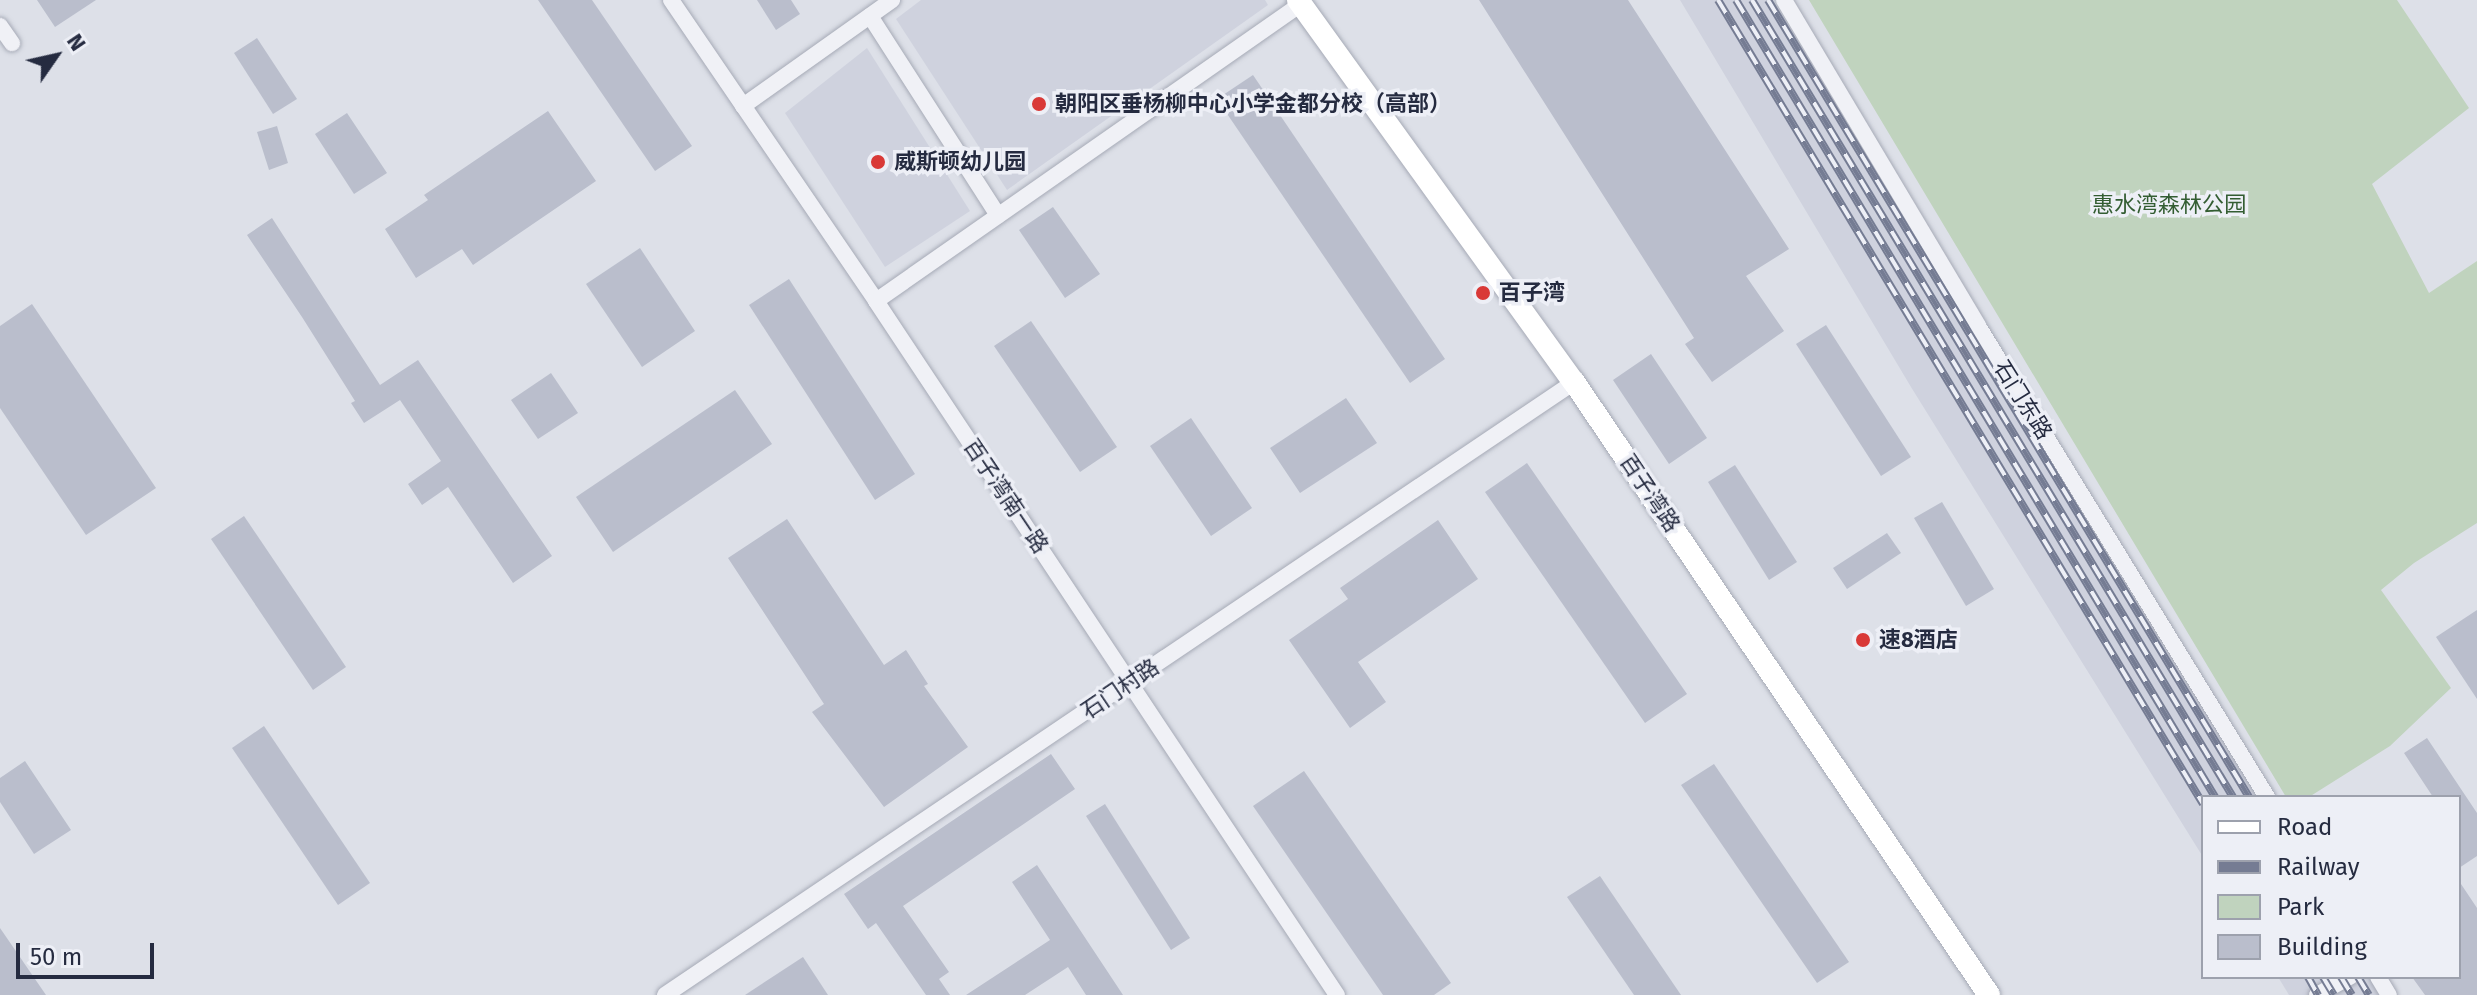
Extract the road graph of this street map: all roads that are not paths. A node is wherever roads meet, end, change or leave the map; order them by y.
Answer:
1 (671, 0) edge
2 (892, 0) edge
3 (1784, 0) edge
4 (1300, 2) edge
5 (870, 16) junction
6 (0, 26) edge
7 (12, 43) dead end
8 (743, 106) junction
9 (998, 215) junction
10 (876, 301) junction
11 (1574, 382) junction
12 (1131, 682) junction
13 (2266, 795) edge
14 (2346, 979) edge
15 (665, 995) edge
16 (1337, 995) edge
17 (1989, 995) edge
18 (2317, 995) edge

1 - 8 street, 百子湾南一路
2 - 5 street
3 - 13 street, 石门东路
4 - 9 street
4 - 11 street, 百子湾路
5 - 8 street
5 - 9 street
6 - 7 street
8 - 10 street, 百子湾南一路
9 - 10 street
10 - 12 street, 百子湾南一路
11 - 12 street, 石门村路
11 - 17 street, 百子湾路
12 - 15 street, 石门村路
12 - 16 street, 百子湾南一路
14 - 18 street

